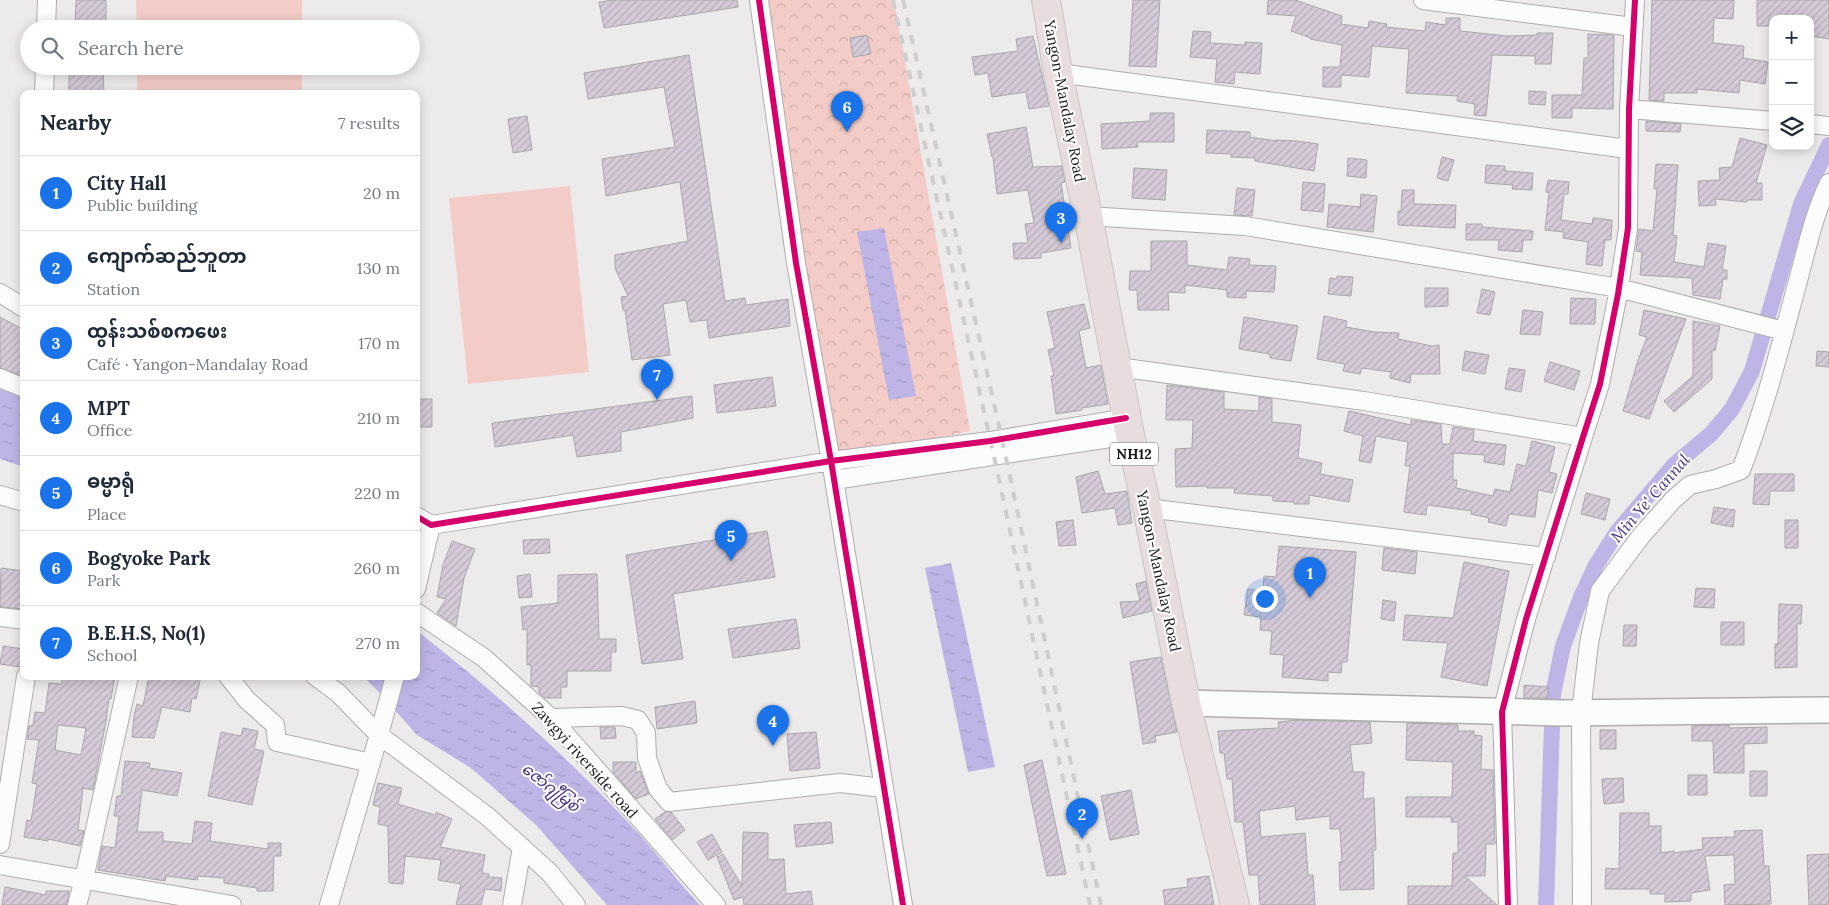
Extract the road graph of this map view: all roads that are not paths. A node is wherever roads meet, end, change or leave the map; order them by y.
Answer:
1 (47, 0) edge
2 (759, 0) edge
3 (1046, 0) edge
4 (1422, 0) edge
5 (1635, 0) edge
6 (46, 20) edge
7 (1633, 27) junction
8 (1058, 73) junction
9 (45, 75) edge
10 (44, 90) edge
11 (1629, 109) junction
12 (1769, 121) edge
13 (1628, 149) junction
14 (1829, 183) edge
15 (1088, 216) junction
16 (1619, 288) junction
17 (0, 293) edge
18 (20, 306) edge
19 (1784, 331) junction
20 (1118, 367) junction
21 (0, 378) edge
22 (20, 386) edge
23 (1128, 427) junction
24 (1583, 437) junction
25 (831, 461) junction
26 (834, 480) junction
27 (0, 495) edge
28 (20, 501) edge
29 (1147, 508) junction
30 (424, 521) edge
31 (420, 555) edge
32 (1546, 558) junction
33 (420, 615) edge
34 (0, 618) edge
35 (20, 620) edge
36 (25, 680) edge
37 (128, 680) edge
38 (231, 680) edge
39 (320, 680) edge
40 (394, 680) edge
41 (1186, 703) junction
42 (1829, 710) edge
43 (1511, 712) junction
44 (1570, 713) junction
45 (551, 718) junction
46 (379, 736) junction
47 (372, 763) junction
48 (883, 788) junction
49 (0, 844) edge
50 (522, 847) junction
51 (0, 865) edge
52 (84, 879) junction
53 (77, 905) edge
54 (232, 905) edge
55 (329, 905) edge
56 (512, 905) edge
57 (576, 905) edge
58 (716, 905) edge
59 (903, 905) edge
60 (1235, 905) edge
61 (1508, 905) edge
62 (1582, 905) edge

1 - 6 street
2 - 25 street
3 - 8 highway, Yangon-Mandalay Road / NH12
4 - 7 street
5 - 7 street
7 - 11 street
8 - 13 street
8 - 15 highway, Yangon-Mandalay Road / NH12
9 - 10 street
11 - 12 street
11 - 13 street
13 - 16 street
14 - 19 street
15 - 16 street
15 - 20 highway, Yangon-Mandalay Road / NH12
16 - 19 street
16 - 24 street
17 - 18 street
19 - 44 street
20 - 23 highway, Yangon-Mandalay Road / NH12
20 - 24 street
21 - 22 street
23 - 25 street
23 - 26 street
23 - 29 highway, Yangon-Mandalay Road / NH12
24 - 32 street
25 - 26 street
25 - 30 street
26 - 48 street
27 - 28 street
29 - 32 street
29 - 41 highway, Yangon-Mandalay Road / NH12
30 - 31 street
32 - 43 street
33 - 45 street, Zawgyi riverside road
34 - 35 street
36 - 49 street
37 - 52 street
38 - 47 street
39 - 46 street
40 - 46 street
41 - 43 street
41 - 60 highway, Yangon-Mandalay Road / NH12
42 - 44 street
43 - 44 street
43 - 61 street
44 - 62 street
45 - 48 street
45 - 58 street, Zawgyi riverside road
46 - 47 street
46 - 50 street
47 - 55 street
48 - 59 street
50 - 56 street
50 - 57 street
51 - 52 street
52 - 53 street
52 - 54 street

